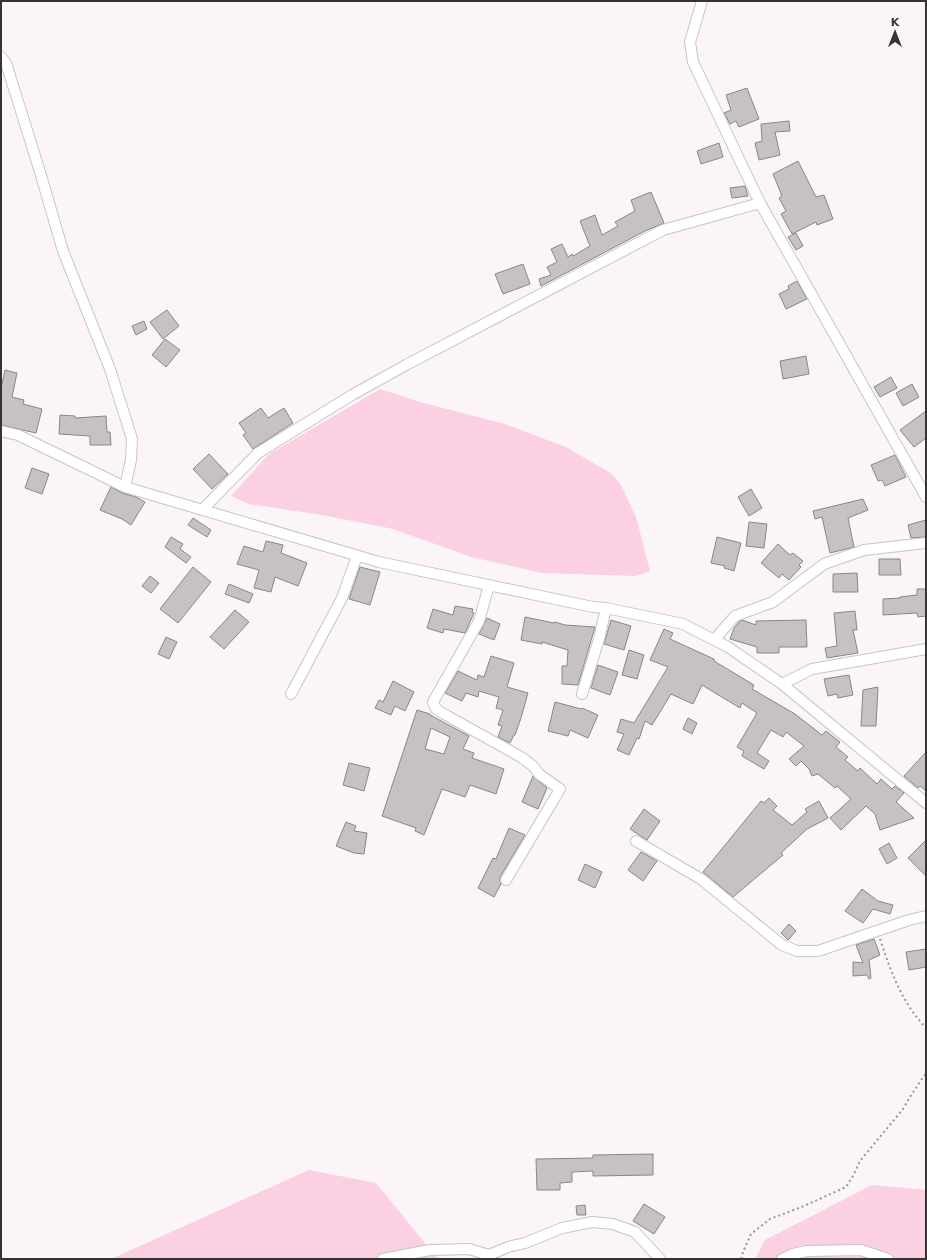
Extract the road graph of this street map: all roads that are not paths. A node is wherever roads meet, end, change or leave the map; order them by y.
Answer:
1 (702, 1) edge
2 (1, 57) edge
3 (760, 203) junction
4 (1, 431) edge
5 (125, 487) junction
6 (926, 497) edge
7 (202, 510) junction
8 (926, 544) edge
9 (357, 556) junction
10 (489, 585) junction
11 (606, 608) junction
12 (714, 640) junction
13 (926, 649) edge
14 (782, 684) junction
15 (291, 694) dead end
16 (582, 694) dead end
17 (926, 802) edge
18 (636, 841) dead end
19 (506, 880) dead end
20 (926, 916) edge
21 (383, 1259) edge
22 (660, 1259) edge
23 (782, 1259) edge
24 (888, 1259) edge

1 - 3 street
2 - 5 street
3 - 6 street
3 - 7 street
4 - 5 street
5 - 7 street
7 - 9 street
8 - 12 street
9 - 10 street
9 - 15 street
10 - 11 street
10 - 19 street
11 - 12 street
11 - 16 street
12 - 14 street
13 - 14 street
14 - 17 street
18 - 20 street
21 - 22 street
23 - 24 street

